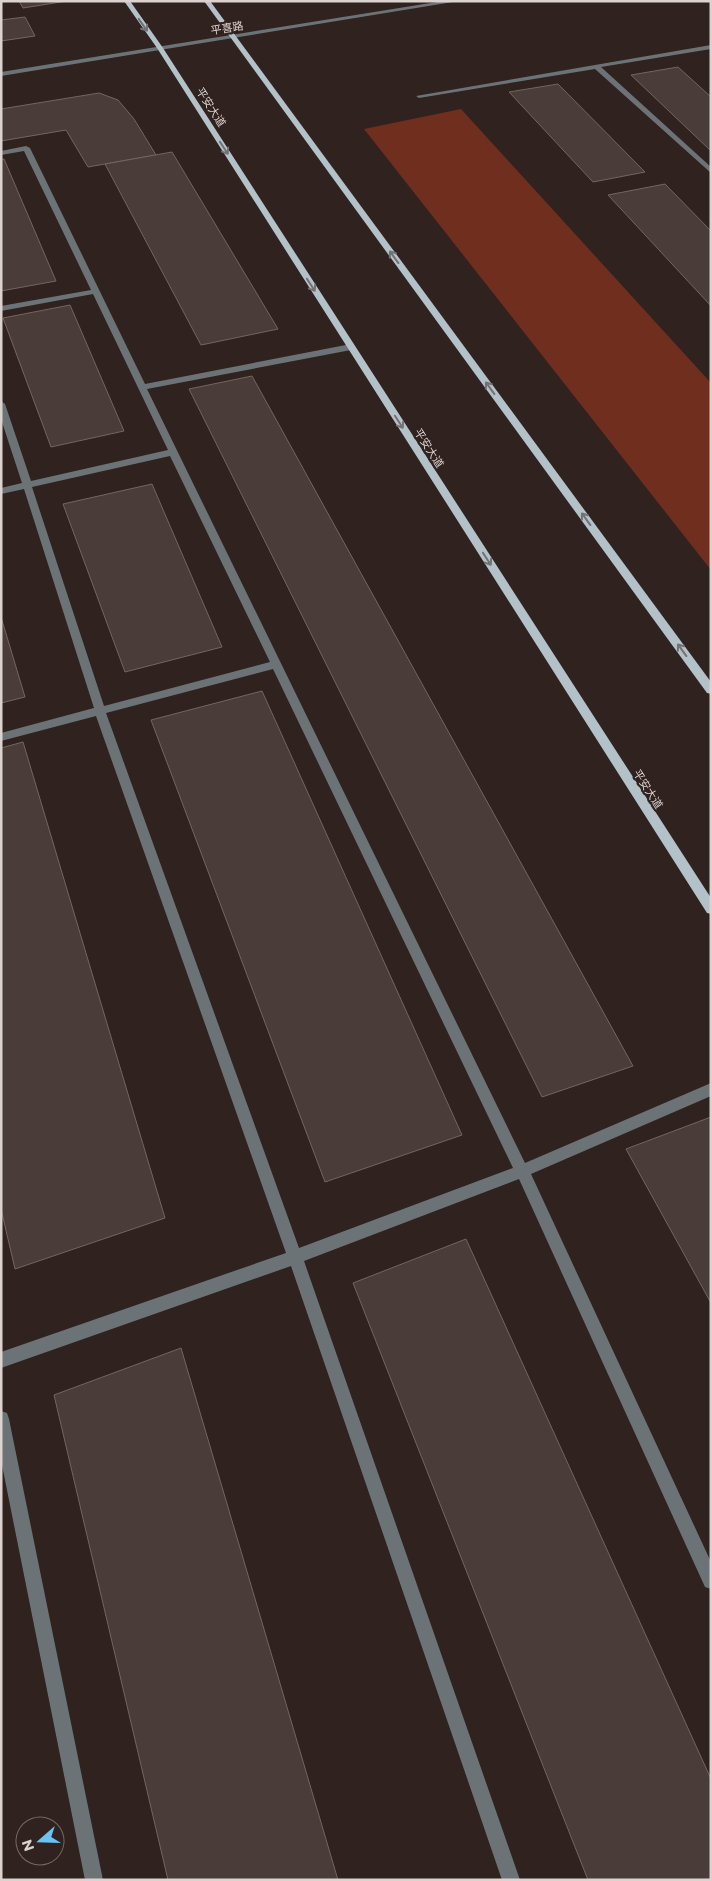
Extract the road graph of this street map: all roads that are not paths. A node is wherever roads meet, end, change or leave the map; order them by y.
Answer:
1 (126, 1) edge
2 (207, 1) edge
3 (456, 1) edge
4 (233, 37) junction
5 (711, 47) edge
6 (160, 48) junction
7 (596, 66) junction
8 (1, 74) edge
9 (419, 96) dead end
10 (1, 153) edge
11 (711, 171) edge
12 (96, 291) junction
13 (1, 309) edge
14 (351, 347) junction
15 (142, 387) junction
16 (1, 404) edge
17 (174, 452) junction
18 (26, 486) junction
19 (1, 491) edge
20 (276, 664) junction
21 (711, 690) edge
22 (100, 711) junction
23 (1, 737) edge
24 (711, 908) edge
25 (711, 1089) edge
26 (522, 1171) junction
27 (295, 1257) junction
28 (1, 1360) edge
29 (1, 1419) edge
30 (711, 1581) edge
31 (94, 1880) edge
32 (511, 1880) edge

1 -> 6 main road, 平安大道
2 - 4 main road
3 - 4 street, 平喜路
4 - 6 street, 平喜路
21 -> 4 main road
5 - 7 street
6 - 8 street, 平喜路
6 -> 14 main road, 平安大道
7 - 9 street
7 - 11 street
10 - 12 street
12 - 13 street
12 - 15 street
14 - 15 street
14 -> 24 main road, 平安大道
15 - 17 street
16 - 18 street
17 - 18 street
17 - 20 street
18 - 19 street
18 - 22 street
20 - 22 street
20 - 26 street
22 - 23 street
22 - 27 street
25 - 26 street
26 - 27 street
26 - 30 street
27 - 28 street
27 - 32 street
29 - 31 street

